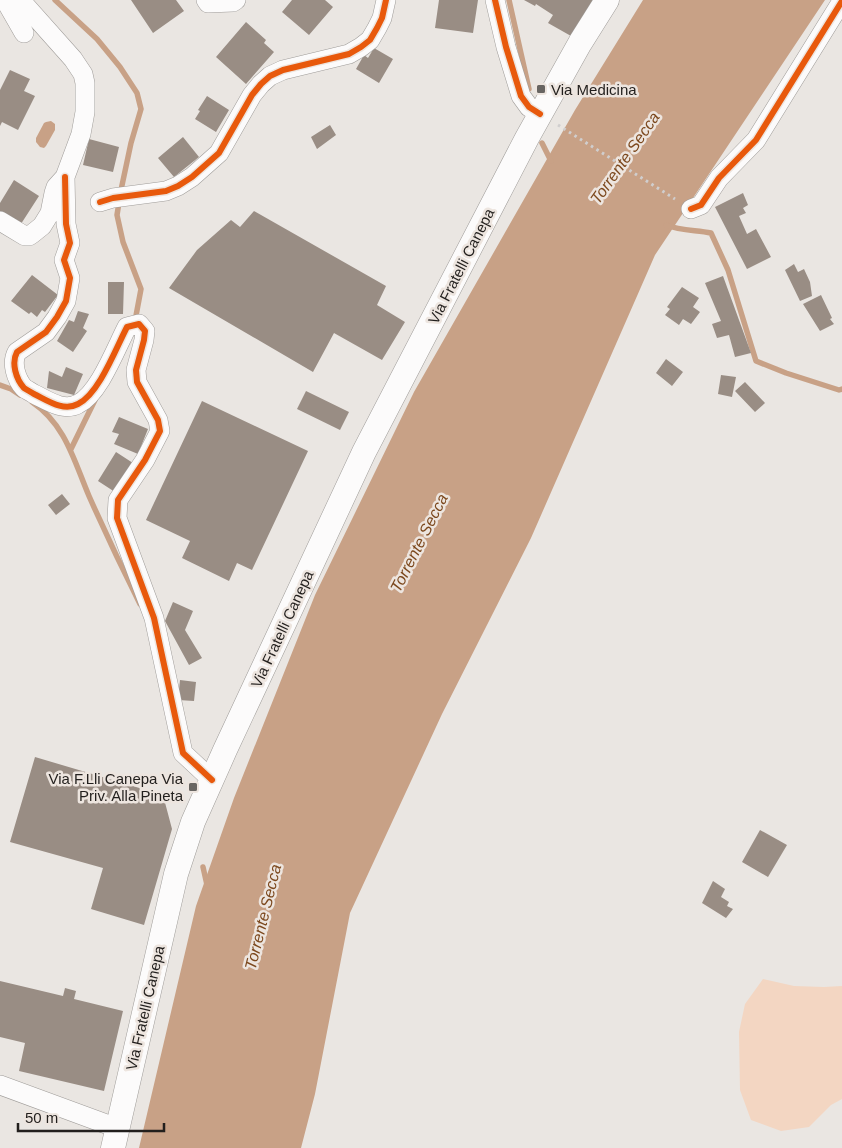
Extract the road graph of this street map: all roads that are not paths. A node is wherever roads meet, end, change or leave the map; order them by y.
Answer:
1 (5, 0) edge
2 (20, 0) edge
3 (206, 0) edge
4 (236, 0) edge
5 (386, 0) edge
6 (496, 0) edge
7 (607, 0) edge
8 (842, 1) edge
9 (24, 33) dead end
10 (540, 114) junction
11 (65, 177) junction
12 (100, 202) dead end
13 (691, 209) road end
14 (0, 221) edge
15 (212, 780) junction
16 (0, 1085) edge
17 (115, 1138) edge

1 - 9 street
2 - 11 street
3 - 4 street
5 - 12 street
6 - 10 street
7 - 10 main road, Via Fratelli Canepa
8 - 13 street
10 - 15 main road, Via Fratelli Canepa
11 - 14 street
11 - 15 street
15 - 17 main road, Via Fratelli Canepa
16 - 17 street

